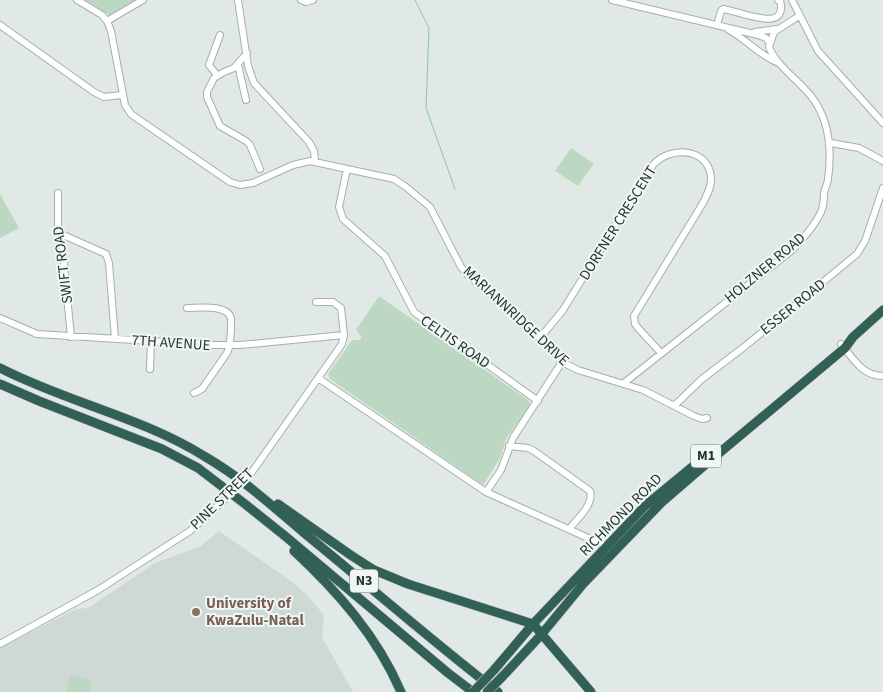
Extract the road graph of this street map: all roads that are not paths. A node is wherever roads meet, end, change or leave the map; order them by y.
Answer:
1 (78, 0) edge
2 (143, 0) edge
3 (238, 0) edge
4 (301, 0) edge
5 (313, 0) edge
6 (612, 0) edge
7 (779, 0) edge
8 (792, 0) edge
9 (799, 16) junction
10 (107, 21) junction
11 (717, 25) junction
12 (0, 26) edge
13 (725, 27) junction
14 (778, 29) junction
15 (749, 32) junction
16 (220, 35) dead end
17 (769, 42) junction
18 (753, 48) junction
19 (247, 53) junction
20 (780, 64) junction
21 (238, 65) junction
22 (217, 75) junction
23 (122, 94) junction
24 (246, 100) dead end
25 (883, 123) edge
26 (830, 143) junction
27 (315, 161) junction
28 (883, 161) edge
29 (260, 169) dead end
30 (347, 169) junction
31 (883, 188) edge
32 (58, 192) dead end
33 (61, 234) junction
34 (316, 302) dead end
35 (187, 308) dead end
36 (883, 310) edge
37 (0, 318) edge
38 (344, 335) junction
39 (333, 336) junction
40 (71, 337) junction
41 (540, 338) junction
42 (115, 339) junction
43 (151, 341) junction
44 (230, 346) junction
45 (843, 346) junction
46 (340, 348) junction
47 (661, 353) junction
48 (562, 362) junction
49 (0, 368) edge
50 (150, 369) dead end
51 (883, 376) edge
52 (318, 378) junction
53 (624, 383) junction
54 (0, 384) edge
55 (194, 393) dead end
56 (538, 401) junction
57 (674, 406) junction
58 (707, 418) dead end
59 (510, 446) junction
60 (256, 491) junction
61 (486, 492) junction
62 (246, 504) junction
63 (569, 529) junction
64 (611, 550) junction
65 (554, 620) junction
66 (533, 624) junction
67 (541, 635) junction
68 (0, 644) edge
69 (551, 644) junction
70 (401, 692) edge
71 (473, 692) edge
72 (487, 692) edge
73 (498, 692) edge
74 (591, 692) edge

1 - 10 street
2 - 10 street
3 - 19 street
4 - 5 street
6 - 11 street
7 - 11 street
8 - 9 street
9 - 14 street
9 - 25 street
10 - 23 street, MARIANNRIDGE DRIVE
11 - 13 street
12 - 23 street
13 - 15 street
13 - 18 street
14 - 15 street
14 - 17 street
15 - 17 street
16 - 22 street
17 - 18 street
17 - 20 street, HOLZNER ROAD
18 - 20 street
19 - 21 street
19 - 27 street
20 - 26 street, HOLZNER ROAD
21 - 22 street
21 - 24 street
22 - 29 street
23 - 27 street, MARIANNRIDGE DRIVE
26 - 28 street
26 - 47 street, HOLZNER ROAD
27 - 30 street, MARIANNRIDGE DRIVE
30 - 41 street, MARIANNRIDGE DRIVE
30 - 56 street, CELTIS ROAD
31 - 57 street, ESSER ROAD
32 - 33 street, SWIFT ROAD
33 - 40 street, SWIFT ROAD
33 - 42 street
34 - 38 street
35 - 44 street
36 - 45 highway, RICHMOND ROAD / M1
37 - 40 street, 7TH AVENUE
38 - 39 street, 7TH AVENUE
38 - 46 street, PINE STREET
39 - 44 street, 7TH AVENUE
39 - 46 street
40 - 42 street, 7TH AVENUE
41 - 47 street, DORFNER CRESCENT
41 - 48 street, MARIANNRIDGE DRIVE
42 - 43 street, 7TH AVENUE
43 - 44 street, 7TH AVENUE
43 - 50 street
44 - 55 street
45 - 51 street
45 - 64 highway, RICHMOND ROAD / M1
46 - 52 street, PINE STREET
47 - 53 street, HOLZNER ROAD
48 - 53 street, MARIANNRIDGE DRIVE
48 - 56 street
49 - 60 highway, N3
52 - 61 street
52 - 68 street, PINE STREET, bridge
53 - 57 street, MARIANNRIDGE DRIVE
54 - 62 highway, N3
56 - 59 street
57 - 58 street, MARIANNRIDGE DRIVE
59 - 61 street
59 - 63 street
60 - 66 highway
60 - 73 highway, N3
61 - 63 street
62 - 70 highway
62 - 71 highway, N3
63 - 64 street
64 - 65 highway, RICHMOND ROAD / M1
64 - 66 highway, RICHMOND ROAD / M1
65 - 67 highway, RICHMOND ROAD / M1
65 - 69 highway
66 - 67 highway
66 - 71 highway, RICHMOND ROAD / M1, bridge
67 - 69 highway
67 - 72 highway, RICHMOND ROAD / M1, bridge
69 - 74 highway

